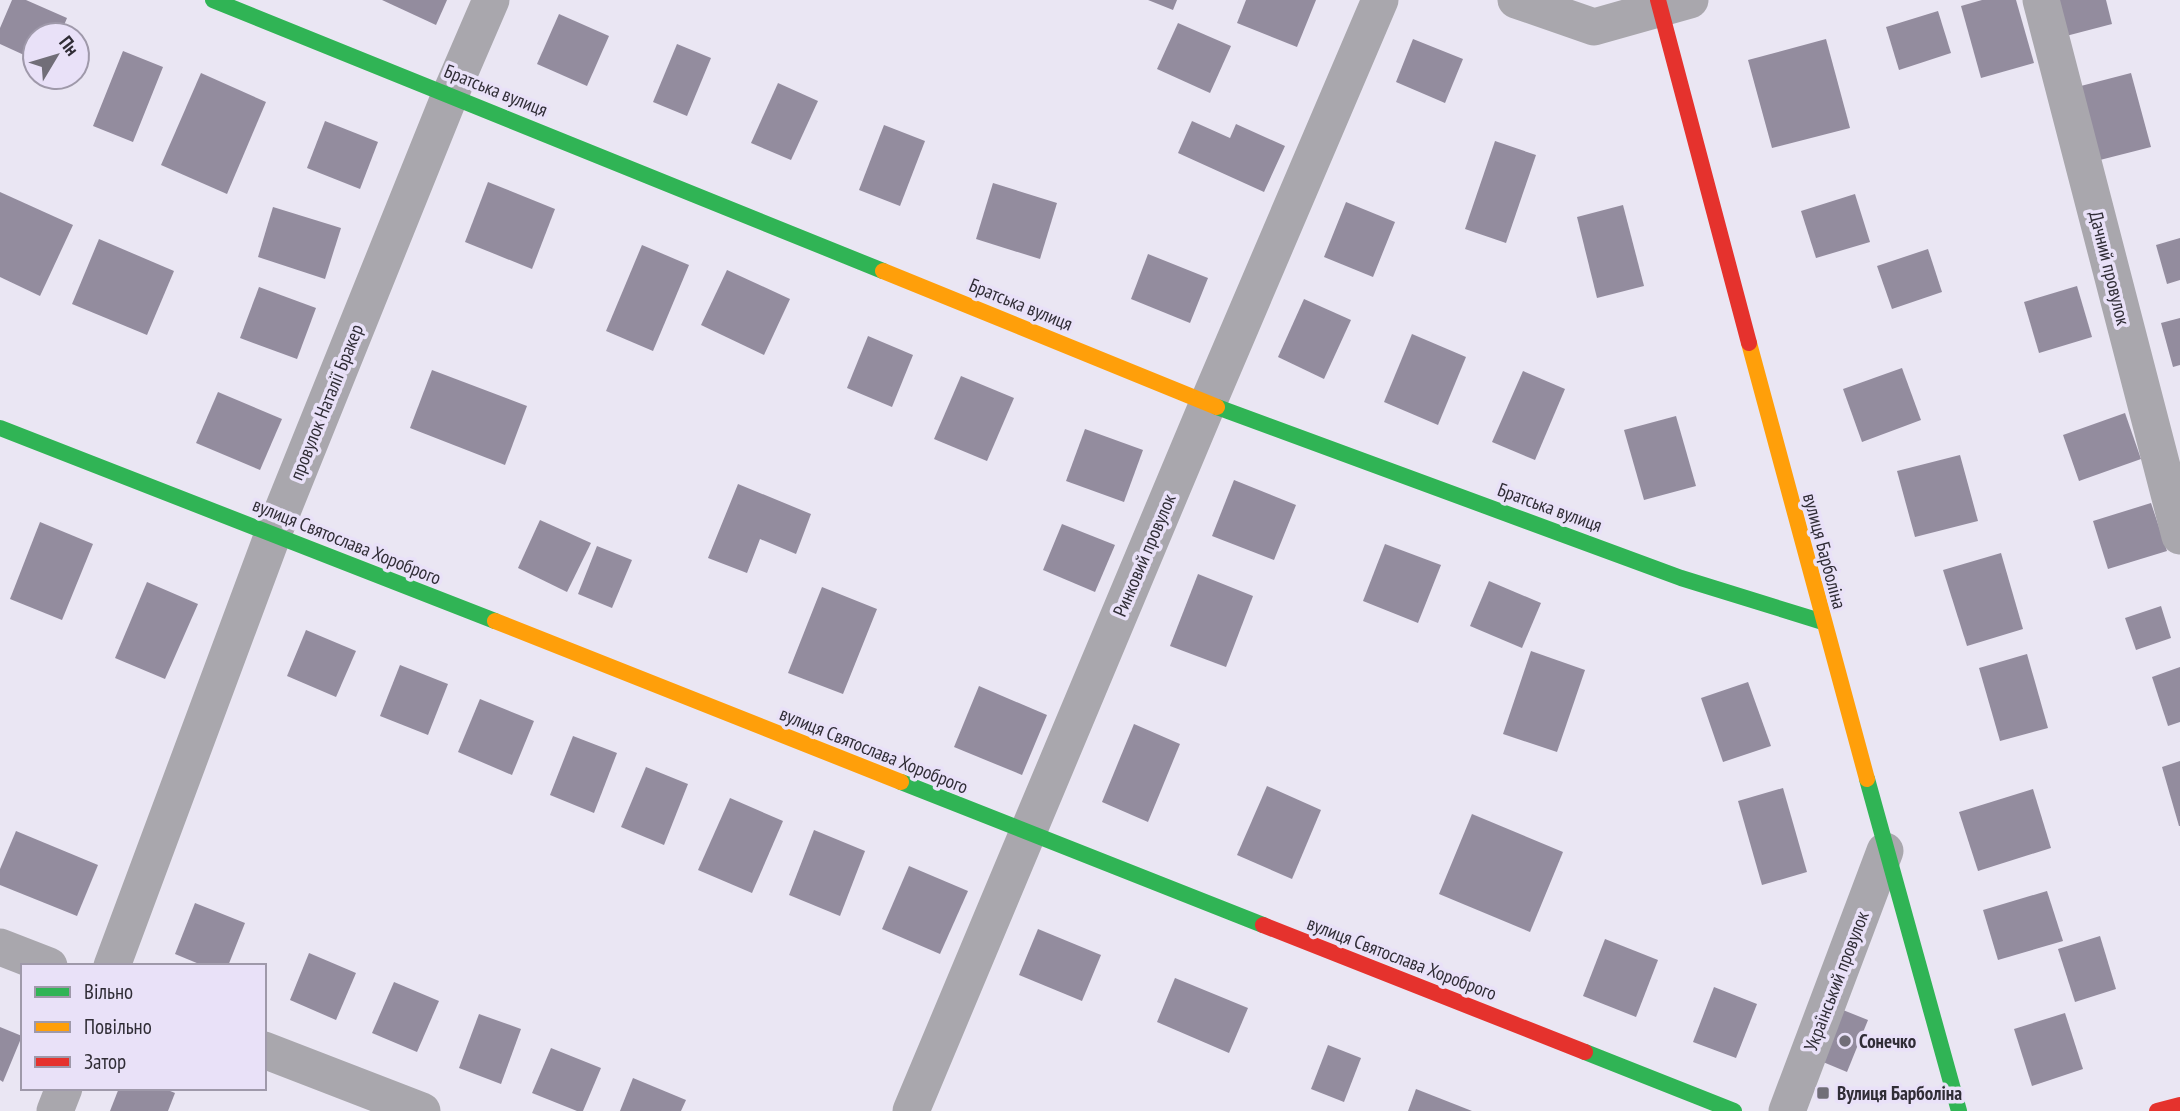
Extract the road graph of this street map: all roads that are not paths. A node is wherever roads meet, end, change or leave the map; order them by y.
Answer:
1 (213, 0) edge
2 (491, 0) edge
3 (1380, 0) edge
4 (1517, 0) edge
5 (2041, 0) edge
6 (1670, 2) edge
7 (450, 95) junction
8 (1208, 403) junction
9 (0, 428) edge
10 (273, 534) junction
11 (2180, 536) edge
12 (1822, 622) junction
13 (1027, 834) junction
14 (1885, 851) junction
15 (0, 947) edge
16 (44, 964) edge
17 (113, 964) edge
18 (266, 1051) edge
19 (63, 1090) edge
20 (2180, 1105) edge
21 (55, 1111) edge
22 (422, 1111) edge
23 (911, 1111) edge
24 (1734, 1111) edge
25 (1787, 1111) edge
26 (1959, 1111) edge
27 (2157, 1111) edge

1 - 7 street, Братська вулиця
2 - 7 street, провулок Наталії Бракер
3 - 8 street, Ринковий провулок
4 - 6 street
5 - 11 street, Дачний провулок
6 - 12 street, вулиця Барболіна
7 - 8 street, Братська вулиця
7 - 10 street, провулок Наталії Бракер
8 - 12 street, Братська вулиця
8 - 13 street, Ринковий провулок
9 - 10 street, вулиця Святослава Хороброго
10 - 13 street, вулиця Святослава Хороброго
10 - 17 street, провулок Наталії Бракер
12 - 14 street, вулиця Барболіна
13 - 23 street, Ринковий провулок
13 - 24 street, вулиця Святослава Хороброго
14 - 25 street, Український провулок
14 - 26 street, вулиця Барболіна
15 - 16 street
18 - 22 street
19 - 21 street
20 - 27 street

